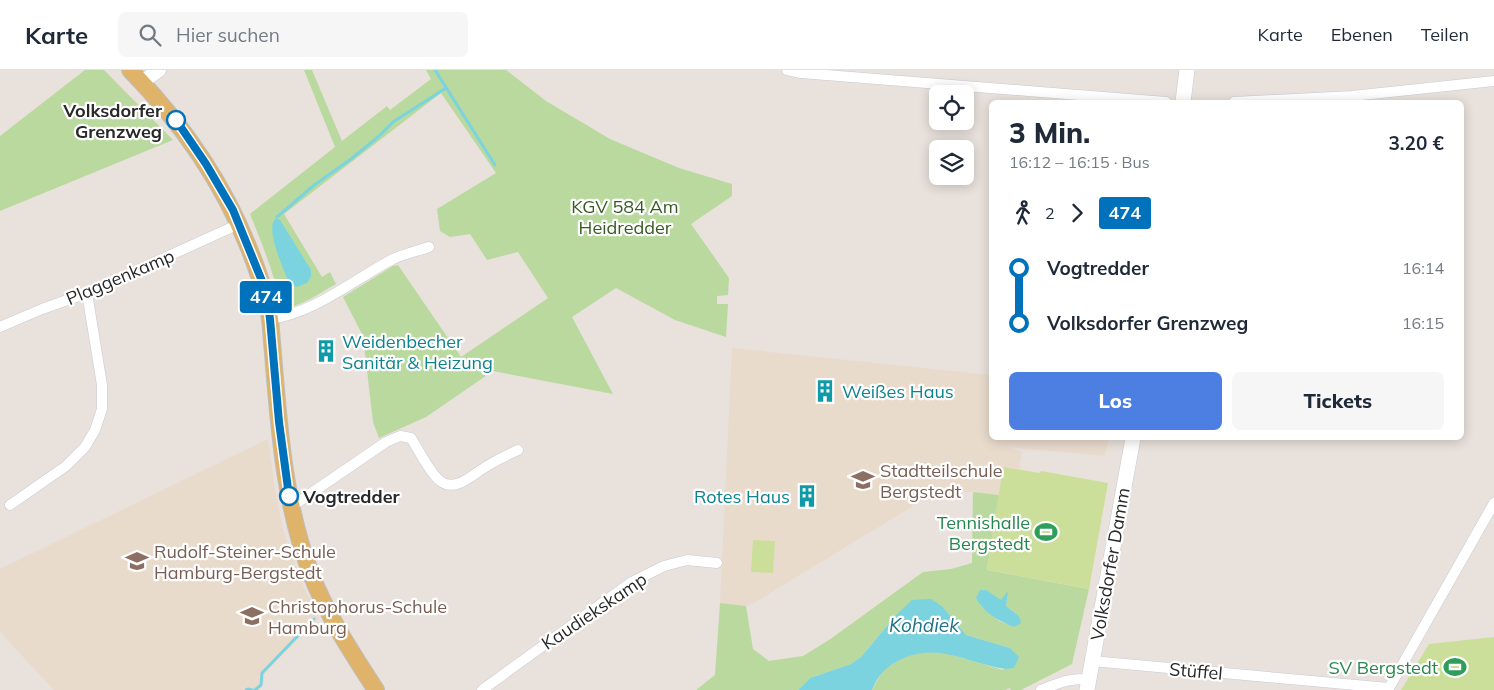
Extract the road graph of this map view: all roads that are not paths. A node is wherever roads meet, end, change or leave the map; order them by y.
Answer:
1 (130, 70) edge
2 (159, 70) edge
3 (787, 70) edge
4 (1187, 70) edge
5 (869, 74) edge
6 (1494, 81) edge
7 (142, 82) junction
8 (1145, 100) edge
9 (1183, 100) edge
10 (1273, 100) edge
11 (239, 224) junction
12 (429, 247) dead end
13 (87, 293) junction
14 (270, 319) junction
15 (0, 328) edge
16 (1133, 440) edge
17 (518, 450) dead end
18 (1494, 503) edge
19 (10, 505) dead end
20 (291, 507) junction
21 (717, 563) dead end
22 (1092, 661) junction
23 (1088, 684) edge
24 (1290, 685) edge
25 (1389, 689) edge
26 (376, 690) edge
27 (482, 690) edge
28 (1041, 690) edge

1 - 7 main road
2 - 7 street
3 - 5 street
4 - 9 main road
5 - 8 street
6 - 10 street
7 - 11 main road
11 - 13 street, Plaggenkamp
11 - 14 main road
12 - 14 street
13 - 15 street, Plaggenkamp
13 - 19 street
14 - 20 main road
16 - 22 main road, Volksdorfer Damm
17 - 20 street
18 - 25 street, Stüffel
20 - 26 main road
21 - 27 street, Kaudiekskamp
22 - 23 main road, Volksdorfer Damm
22 - 24 street, Stüffel
23 - 28 street
24 - 25 street, Stüffel

